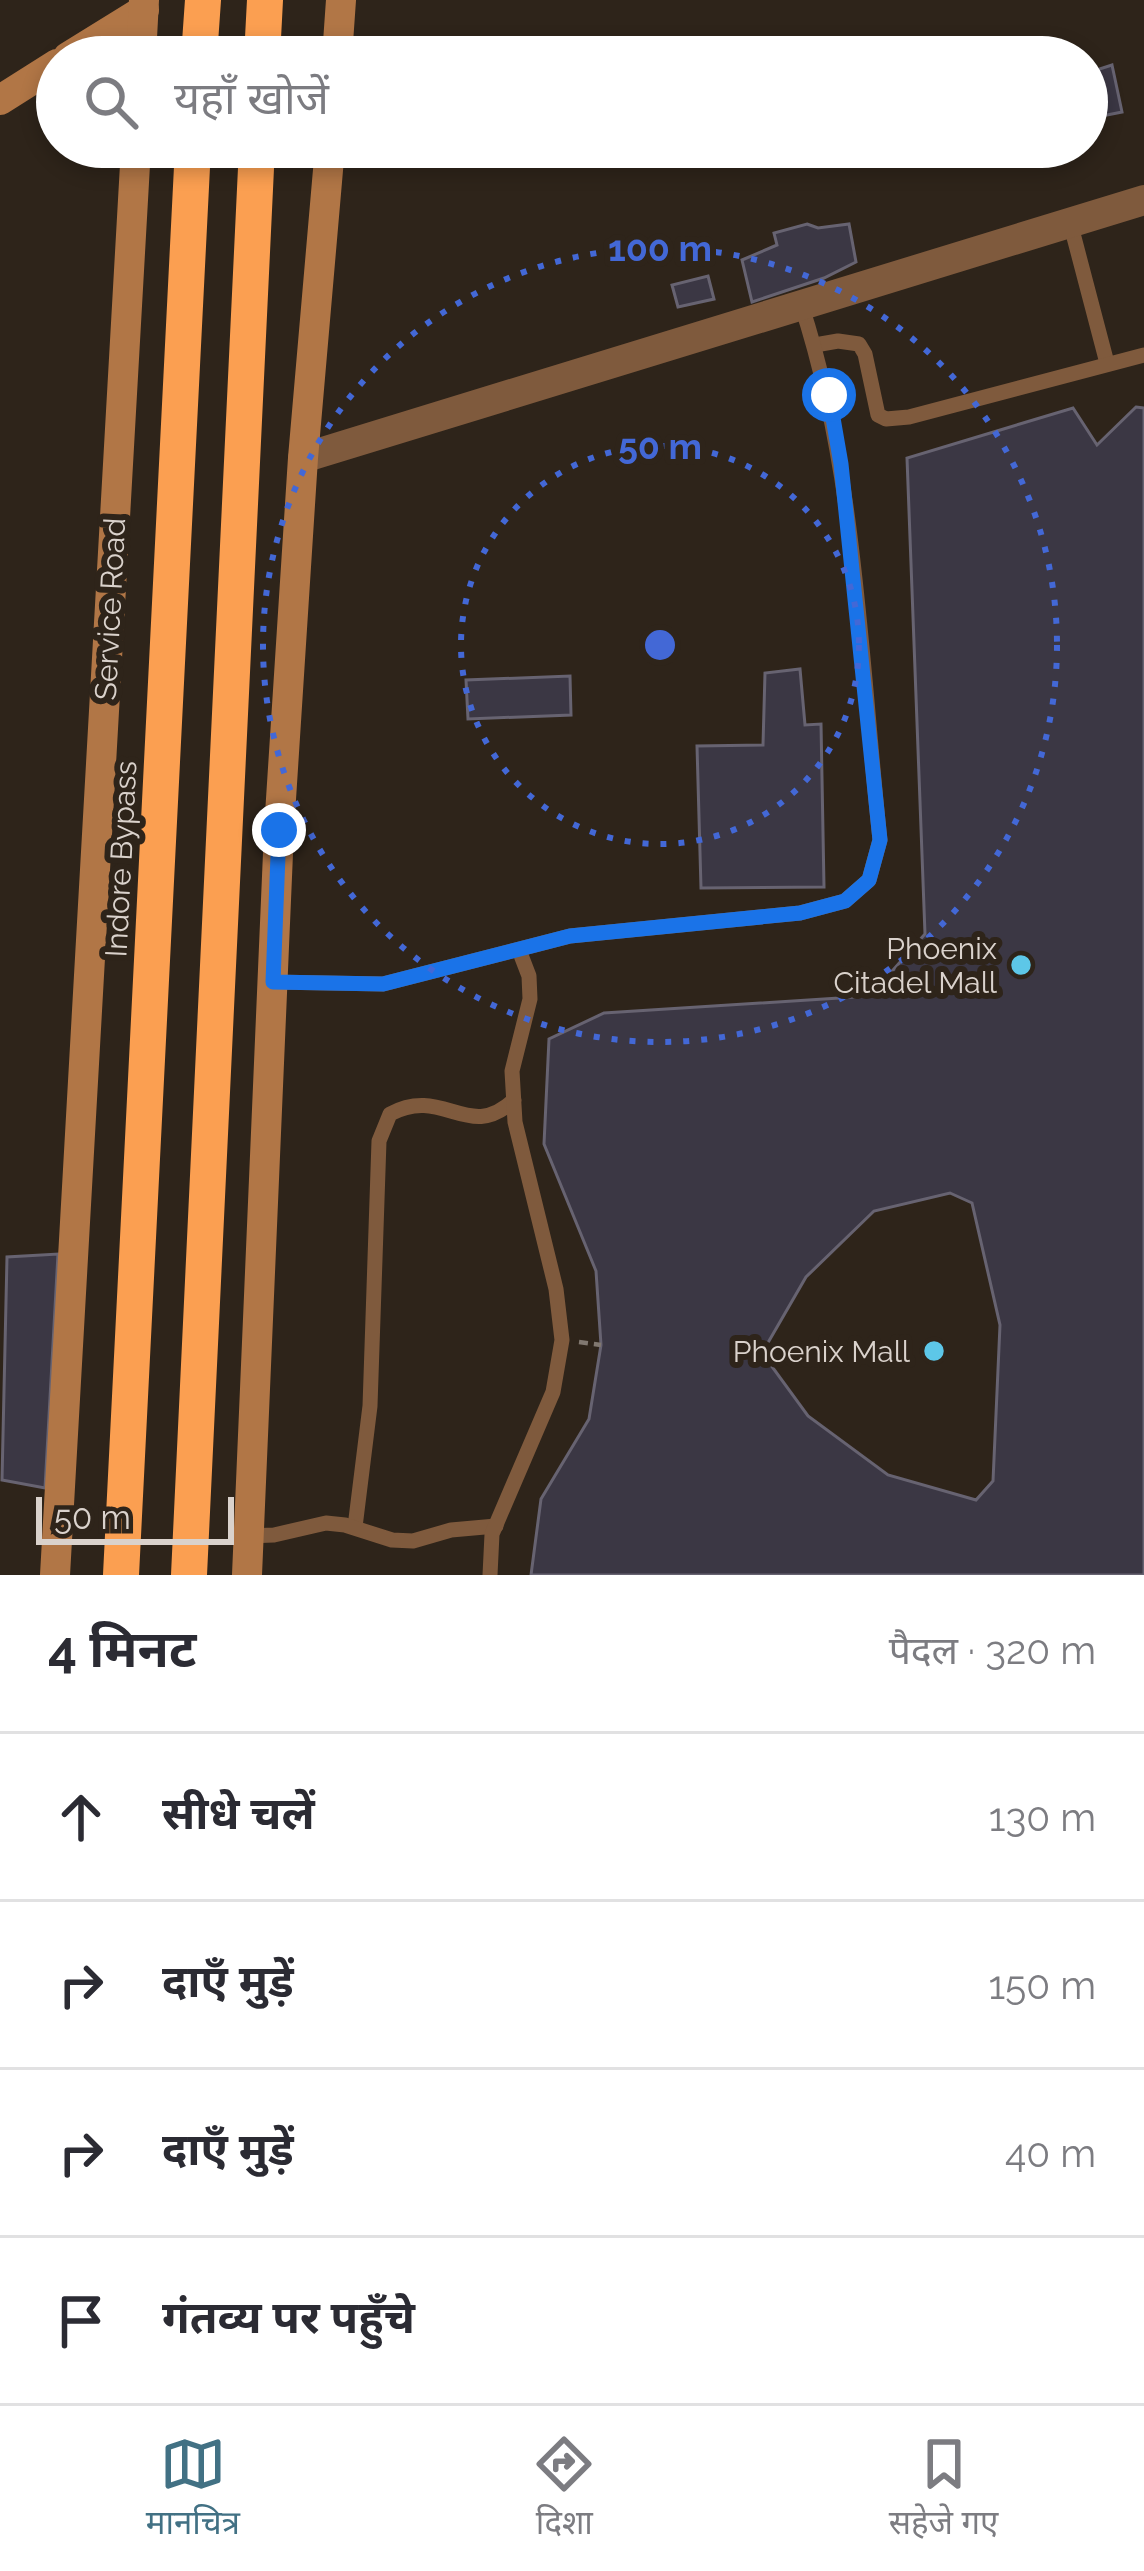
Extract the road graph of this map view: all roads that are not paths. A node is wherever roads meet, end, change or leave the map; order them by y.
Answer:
1 (203, 0) edge
2 (265, 0) edge
3 (341, 0) edge
4 (144, 5) edge
5 (99, 36) edge
6 (142, 36) edge
7 (200, 36) edge
8 (263, 36) edge
9 (339, 36) edge
10 (36, 77) edge
11 (0, 100) edge
12 (135, 168) edge
13 (193, 168) edge
14 (256, 168) edge
15 (328, 168) edge
16 (1144, 200) edge
17 (1070, 222) junction
18 (801, 304) junction
19 (815, 345) junction
20 (1144, 355) edge
21 (1106, 363) junction
22 (303, 458) junction
23 (519, 950) junction
24 (273, 982) junction
25 (514, 1100) junction
26 (496, 1526) junction
27 (355, 1527) junction
28 (249, 1536) junction
29 (55, 1575) edge
30 (121, 1575) edge
31 (189, 1575) edge
32 (247, 1575) edge
33 (490, 1575) edge

1 - 7 highway
2 - 8 highway
3 - 9 street
4 - 5 street
4 - 6 street
10 - 11 street
12 - 29 street, Service Road
13 - 30 highway, Indore Bypass
14 - 31 highway
15 - 22 street
16 - 17 street
17 - 18 street
17 - 21 lane
18 - 19 lane
18 - 22 street
19 - 21 lane
19 - 23 lane
20 - 21 lane
22 - 24 street
23 - 24 lane
23 - 25 lane
24 - 28 street
25 - 26 lane
25 - 27 lane
26 - 27 lane
26 - 33 lane
27 - 28 lane
28 - 32 street

